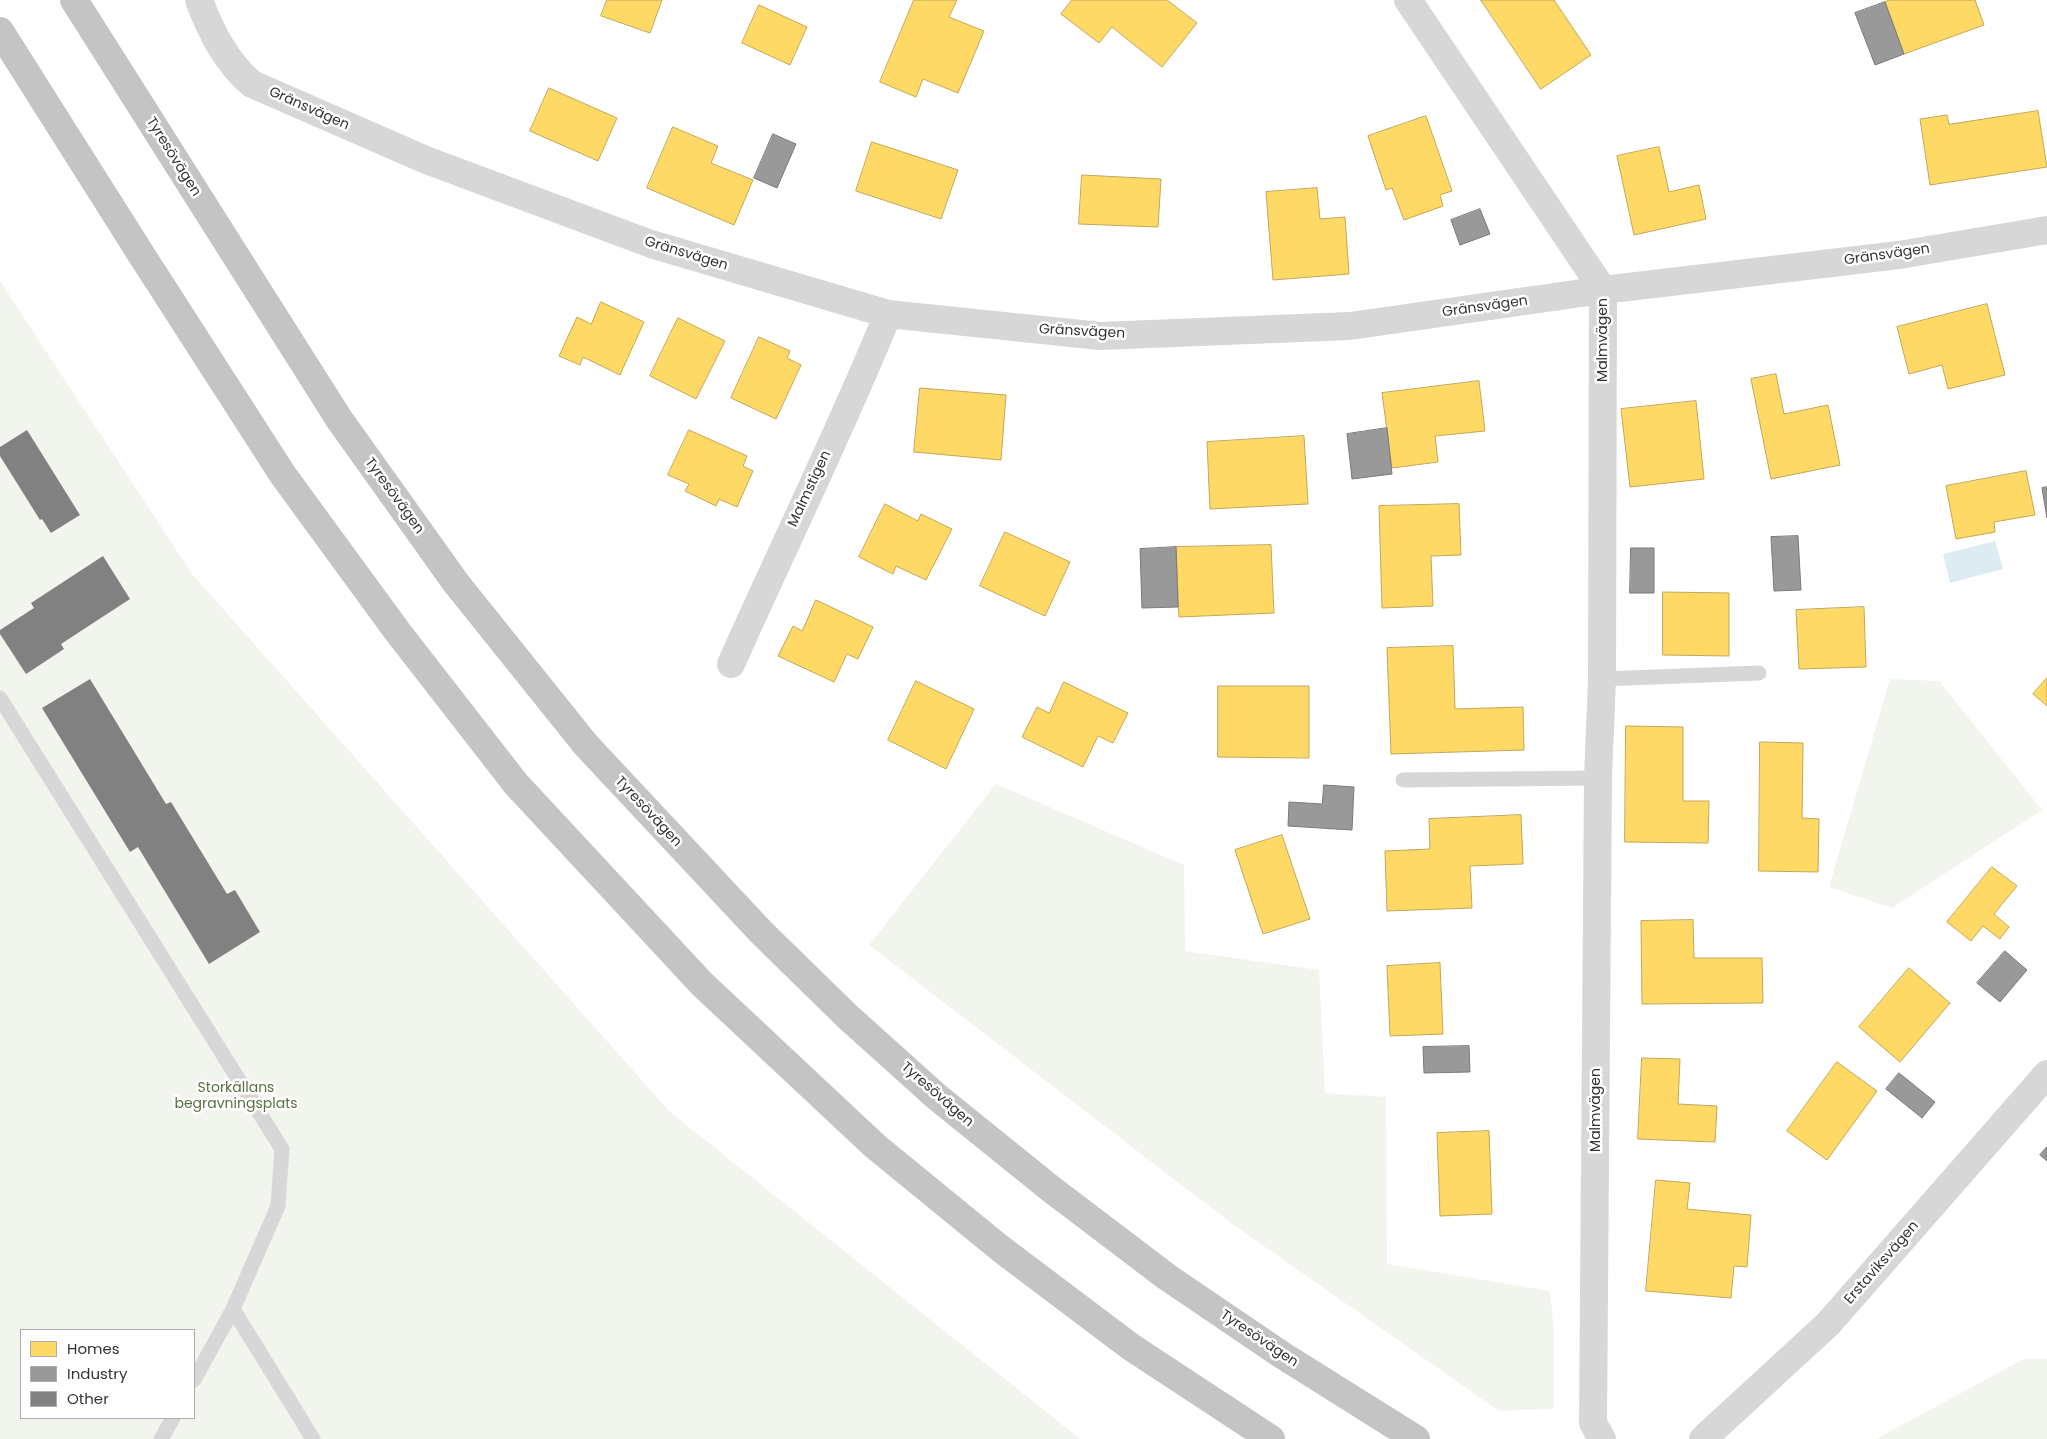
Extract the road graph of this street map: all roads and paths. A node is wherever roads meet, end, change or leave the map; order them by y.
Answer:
1 (74, 0) edge
2 (200, 0) edge
3 (1408, 0) edge
4 (0, 31) edge
5 (2047, 230) edge
6 (1603, 290) junction
7 (888, 314) junction
8 (731, 664) dead end
9 (1759, 673) dead end
10 (1602, 679) junction
11 (0, 699) edge
12 (1598, 778) junction
13 (1403, 780) dead end
14 (2047, 1074) edge
15 (232, 1309) junction
16 (195, 1378) edge
17 (172, 1419) edge
18 (161, 1439) edge
19 (313, 1439) edge
20 (1271, 1439) edge
21 (1416, 1439) edge
22 (1602, 1439) edge
23 (1703, 1439) edge

1 - 21 highway, Tyresövägen
2 - 7 street, Gränsvägen
3 - 6 street, Malmvägen
4 - 20 highway
5 - 6 street, Gränsvägen
6 - 7 street, Gränsvägen
6 - 10 street, Malmvägen
7 - 8 street, Malmstigen
9 - 10 lane
10 - 12 street, Malmvägen
11 - 15 lane
12 - 13 lane
12 - 22 street, Malmvägen
14 - 23 street, Erstaviksvägen
15 - 16 lane
15 - 19 lane
17 - 18 lane

